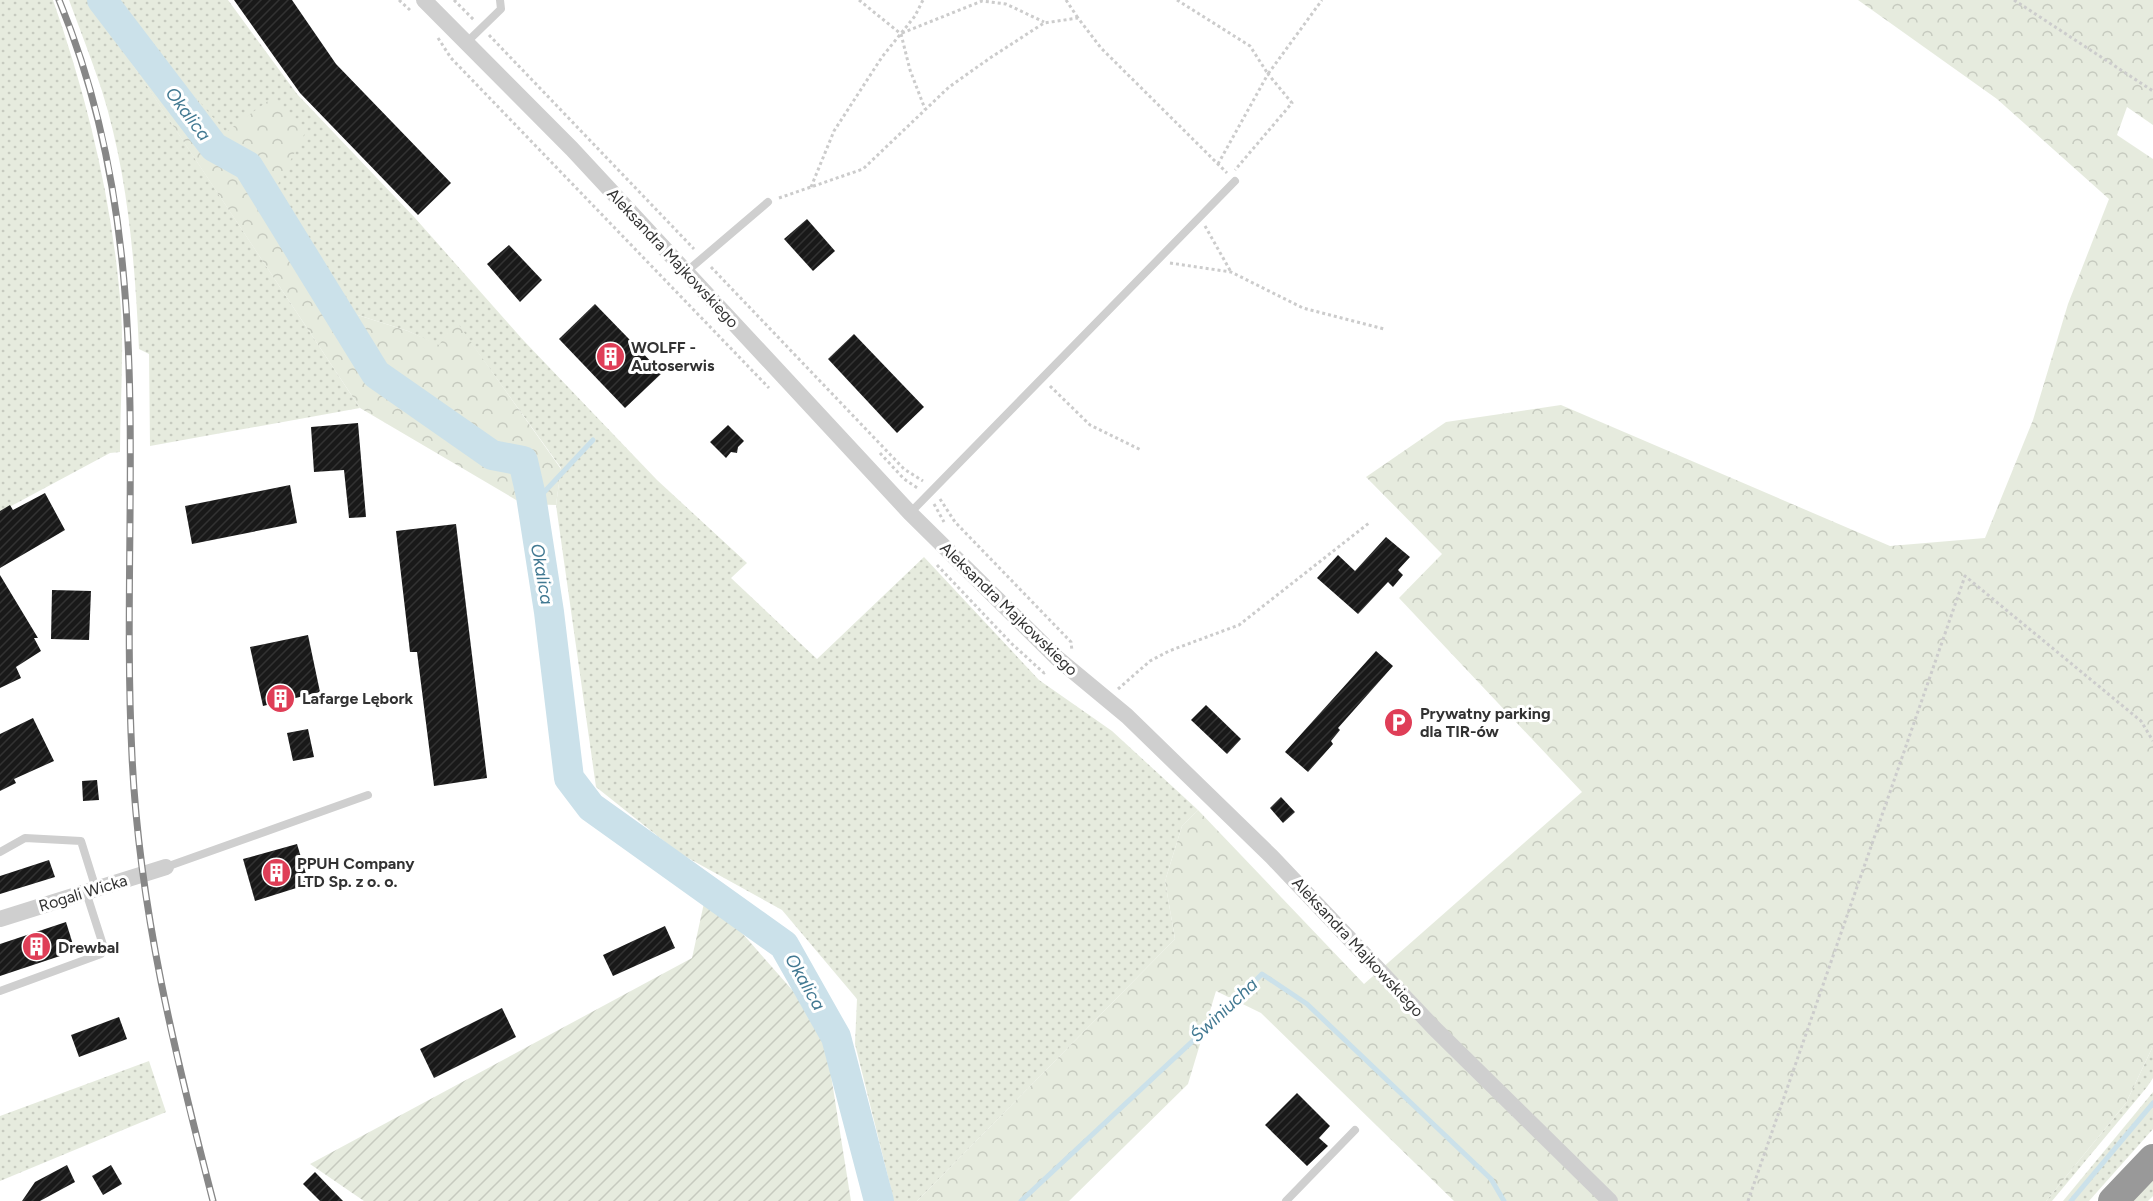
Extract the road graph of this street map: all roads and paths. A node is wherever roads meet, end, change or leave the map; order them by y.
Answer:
1 (424, 0) edge
2 (500, 0) edge
3 (859, 0) edge
4 (923, 0) edge
5 (1066, 0) edge
6 (1178, 0) edge
7 (1322, 0) edge
8 (2014, 0) edge
9 (1078, 18) junction
10 (1044, 22) junction
11 (901, 34) junction
12 (467, 42) junction
13 (1268, 74) junction
14 (2153, 91) edge
15 (926, 110) junction
16 (1218, 164) junction
17 (1235, 181) dead end
18 (811, 187) junction
19 (768, 202) joint
20 (1199, 217) junction
21 (1157, 261) junction
22 (686, 272) junction
23 (1231, 272) junction
24 (1384, 329) dead end
25 (1042, 378) junction
26 (1141, 450) dead end
27 (910, 513) junction
28 (1369, 523) dead end
29 (1107, 699) junction
30 (2153, 741) edge
31 (368, 795) dead end
32 (0, 852) edge
33 (166, 867) joint
34 (91, 890) junction
35 (0, 919) edge
36 (0, 991) edge
37 (1355, 1130) dead end
38 (2153, 1159) edge
39 (1286, 1201) edge
40 (1610, 1201) edge
41 (1748, 1201) edge
42 (2113, 1201) edge

1 - 12 street, Aleksandra Majkowskiego
2 - 12 lane
3 - 11 path
4 - 11 path
5 - 9 path
6 - 13 path
7 - 13 path
8 - 14 path
9 - 10 path
9 - 16 path
10 - 11 path
10 - 15 path
11 - 15 path
11 - 18 path
12 - 22 street, Aleksandra Majkowskiego
13 - 16 path
13 - 16 path
15 - 18 path
17 - 20 lane
18 - 19 path
19 - 22 lane
20 - 21 lane
20 - 23 path
21 - 23 path
21 - 25 lane
22 - 27 street, Aleksandra Majkowskiego
23 - 24 path
25 - 26 path
25 - 27 lane
27 - 29 street, Aleksandra Majkowskiego
28 - 29 path
29 - 40 street, Aleksandra Majkowskiego
30 - 41 path
31 - 33 lane
32 - 34 lane
33 - 34 street, Rogali Wicka
34 - 35 street, Rogali Wicka
34 - 36 lane
37 - 39 lane
38 - 42 highway

